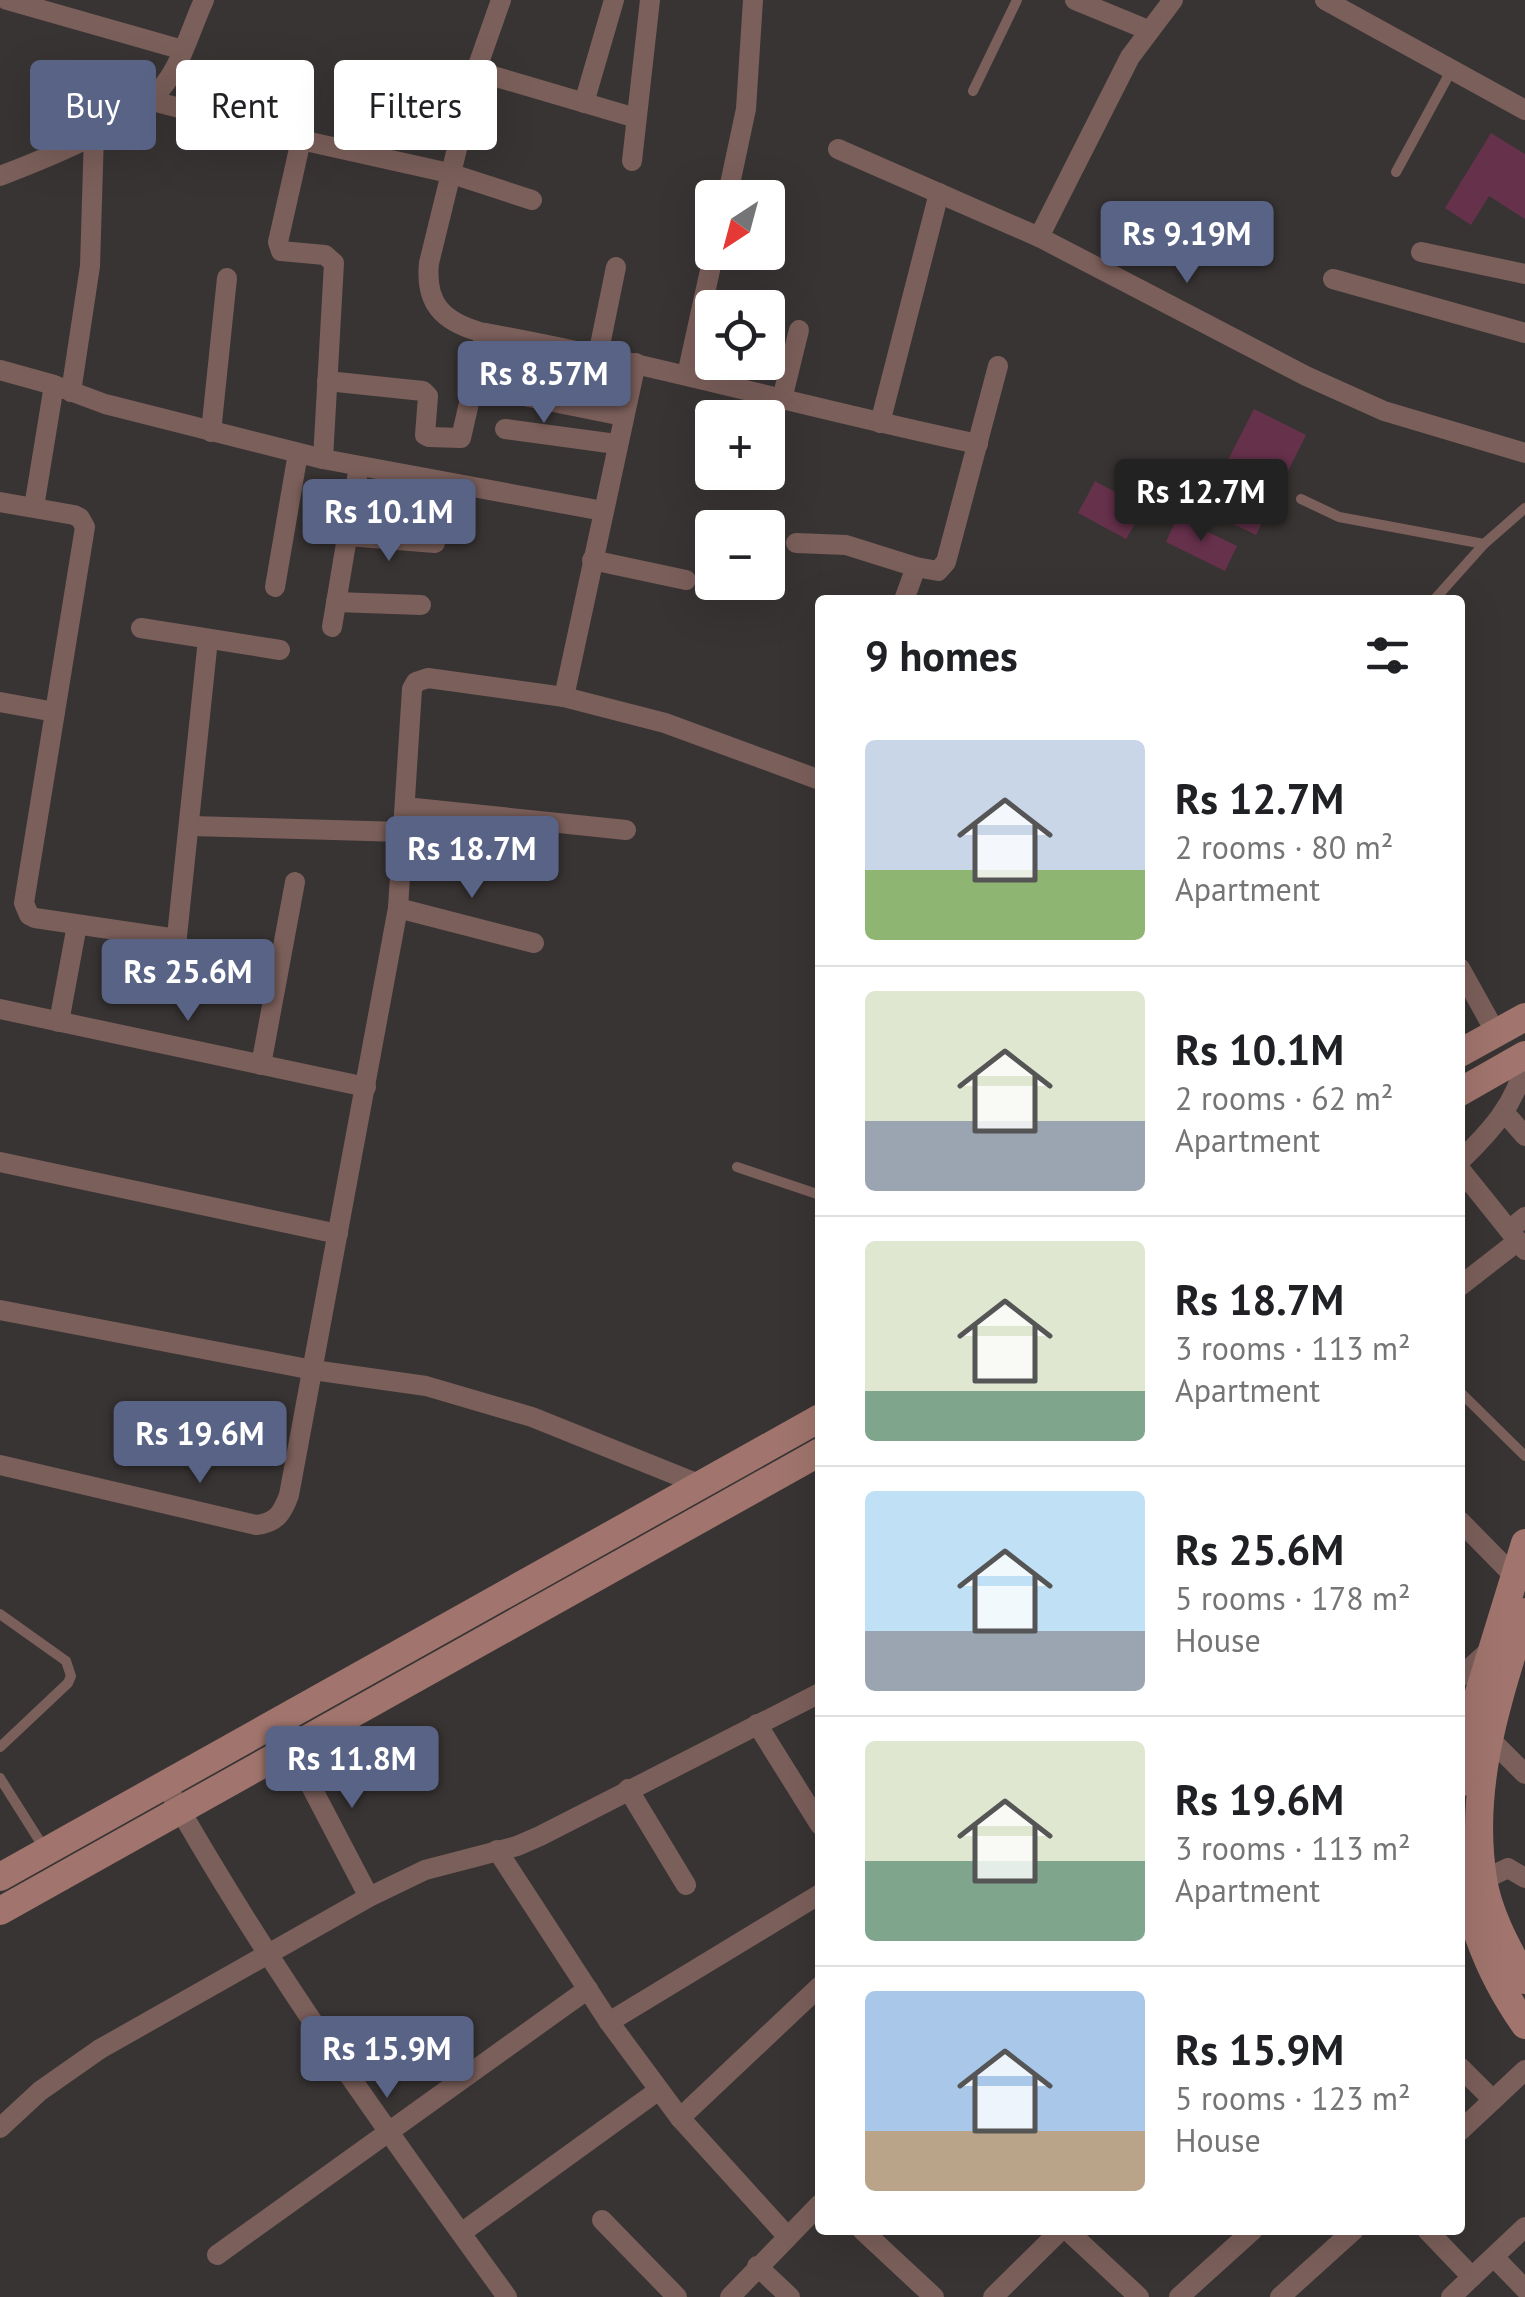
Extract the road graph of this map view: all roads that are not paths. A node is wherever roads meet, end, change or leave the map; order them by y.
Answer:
1 (7, 0) edge
2 (204, 0) edge
3 (501, 0) edge
4 (614, 0) edge
5 (650, 0) edge
6 (753, 0) edge
7 (1017, 0) edge
8 (1075, 0) edge
9 (1173, 0) edge
10 (1325, 0) edge
11 (1148, 30) junction
12 (183, 50) junction
13 (480, 60) edge
14 (1452, 69) junction
15 (497, 78) edge
16 (973, 90) dead end
17 (156, 92) edge
18 (584, 103) junction
19 (1525, 110) edge
20 (636, 118) junction
21 (314, 143) edge
22 (838, 148) dead end
23 (58, 150) edge
24 (94, 150) edge
25 (299, 150) edge
26 (455, 150) edge
27 (632, 161) dead end
28 (1396, 172) dead end
29 (449, 173) junction
30 (0, 176) edge
31 (731, 180) edge
32 (939, 193) junction
33 (532, 200) dead end
34 (1039, 238) junction
35 (1420, 252) dead end
36 (616, 267) dead end
37 (710, 270) edge
38 (1525, 274) edge
39 (227, 278) dead end
40 (1334, 280) dead end
41 (799, 330) dead end
42 (1525, 332) edge
43 (485, 333) junction
44 (598, 355) junction
45 (636, 363) junction
46 (998, 366) dead end
47 (0, 370) edge
48 (687, 374) junction
49 (327, 381) junction
50 (474, 386) junction
51 (62, 388) junction
52 (782, 399) junction
53 (623, 416) junction
54 (880, 424) junction
55 (505, 429) dead end
56 (212, 432) junction
57 (616, 444) junction
58 (978, 444) junction
59 (298, 453) junction
60 (1525, 454) edge
61 (323, 459) junction
62 (359, 466) junction
63 (1301, 499) dead end
64 (0, 502) edge
65 (34, 507) junction
66 (1525, 508) edge
67 (603, 511) junction
68 (347, 536) junction
69 (435, 542) dead end
70 (796, 543) dead end
71 (1484, 544) junction
72 (592, 560) junction
73 (916, 567) junction
74 (686, 580) dead end
75 (275, 587) dead end
76 (906, 595) edge
77 (1438, 595) edge
78 (336, 602) junction
79 (421, 605) dead end
80 (332, 627) dead end
81 (142, 628) dead end
82 (208, 639) junction
83 (280, 650) dead end
84 (564, 698) junction
85 (0, 702) edge
86 (55, 712) junction
87 (815, 778) edge
88 (404, 807) junction
89 (190, 826) junction
90 (626, 830) dead end
91 (403, 832) junction
92 (295, 882) dead end
93 (398, 908) junction
94 (78, 926) junction
95 (177, 939) junction
96 (534, 943) dead end
97 (1465, 977) edge
98 (172, 984) dead end
99 (0, 1009) edge
100 (1525, 1016) edge
101 (59, 1022) junction
102 (1496, 1033) junction
103 (1465, 1050) edge
104 (1525, 1058) edge
105 (261, 1066) junction
106 (366, 1087) junction
107 (1465, 1089) edge
108 (1504, 1112) junction
109 (1525, 1136) edge
110 (1465, 1155) edge
111 (0, 1162) edge
112 (738, 1168) dead end
113 (1465, 1175) edge
114 (815, 1193) edge
115 (338, 1234) junction
116 (1519, 1234) edge
117 (1465, 1282) edge
118 (0, 1310) edge
119 (313, 1370) junction
120 (1465, 1397) edge
121 (815, 1421) edge
122 (815, 1455) edge
123 (1525, 1456) edge
124 (0, 1465) edge
125 (732, 1468) junction
126 (701, 1485) junction
127 (746, 1494) junction
128 (1465, 1526) edge
129 (1525, 1543) edge
130 (1514, 1577) junction
131 (1525, 1612) edge
132 (0, 1614) edge
133 (422, 1642) junction
134 (1509, 1663) edge
135 (436, 1668) junction
136 (1465, 1676) edge
137 (815, 1696) edge
138 (757, 1724) junction
139 (1477, 1736) junction
140 (0, 1747) edge
141 (291, 1748) junction
142 (1465, 1760) edge
143 (1525, 1774) edge
144 (0, 1778) edge
145 (166, 1785) junction
146 (628, 1789) junction
147 (180, 1810) junction
148 (815, 1818) edge
149 (497, 1850) junction
150 (46, 1852) junction
151 (0, 1877) edge
152 (1525, 1878) edge
153 (1483, 1880) junction
154 (686, 1885) dead end
155 (1465, 1890) edge
156 (370, 1897) junction
157 (815, 1897) edge
158 (0, 1911) edge
159 (269, 1956) junction
160 (1525, 1980) edge
161 (588, 1989) junction
162 (815, 1991) edge
163 (609, 2022) junction
164 (1525, 2026) edge
165 (1525, 2070) edge
166 (1465, 2072) edge
167 (660, 2090) junction
168 (1493, 2100) junction
169 (680, 2118) junction
170 (1465, 2125) edge
171 (0, 2128) edge
172 (388, 2131) junction
173 (815, 2209) edge
174 (602, 2220) dead end
175 (1525, 2227) edge
176 (461, 2233) junction
177 (867, 2235) edge
178 (1059, 2235) edge
179 (1070, 2235) edge
180 (1247, 2235) edge
181 (1348, 2235) edge
182 (1432, 2235) edge
183 (787, 2236) junction
184 (216, 2255) dead end
185 (1494, 2256) junction
186 (757, 2266) junction
187 (1472, 2277) junction
188 (1525, 2289) edge
189 (507, 2297) edge
190 (677, 2297) edge
191 (730, 2297) edge
192 (790, 2297) edge
193 (934, 2297) edge
194 (993, 2297) edge
195 (1139, 2297) edge
196 (1179, 2297) edge
197 (1280, 2297) edge
198 (1450, 2297) edge

1 - 12 street
2 - 12 street
3 - 13 street
4 - 18 street
5 - 20 street
6 - 31 street
7 - 16 lane
8 - 11 street
9 - 11 street
10 - 14 street
11 - 34 street
12 - 17 street
14 - 19 street
14 - 28 lane
15 - 18 street
18 - 20 street
20 - 27 street
21 - 29 street
22 - 32 street
23 - 30 street
24 - 51 street
25 - 49 street
26 - 29 street
29 - 33 street
29 - 43 street
32 - 34 street
32 - 54 street
34 - 60 street
35 - 38 street
36 - 44 street
37 - 48 street
39 - 56 street
40 - 42 street
41 - 52 street
43 - 44 street
43 - 50 street
44 - 45 street
45 - 48 street
45 - 53 street
46 - 58 street
47 - 51 street
48 - 52 street
49 - 50 street
49 - 61 street
50 - 53 street
51 - 56 street
51 - 65 street
52 - 54 street
53 - 57 street
54 - 58 street
55 - 57 street
56 - 59 street
57 - 67 street
58 - 73 street
59 - 61 street
59 - 75 street
61 - 62 street
62 - 67 street
62 - 68 street
63 - 71 lane
64 - 65 street
65 - 86 street
66 - 71 lane
67 - 72 street
68 - 69 street
68 - 78 street
70 - 73 street
71 - 77 lane
72 - 74 street
72 - 84 street
73 - 76 street
78 - 79 street
78 - 80 street
81 - 82 street
82 - 83 street
82 - 89 street
84 - 87 street
84 - 88 street
85 - 86 street
86 - 94 street
88 - 90 street
88 - 91 street
89 - 91 street
89 - 95 street
91 - 93 street
92 - 105 street
93 - 96 street
93 - 106 street
94 - 95 street
94 - 101 street
95 - 98 street
97 - 102 street
99 - 101 street
100 - 102 main road
101 - 105 street
102 - 103 main road
104 - 107 main road
104 - 108 street
105 - 106 street
106 - 115 street
108 - 109 street
108 - 110 street
111 - 115 street
112 - 114 lane
113 - 116 street
115 - 119 street
116 - 117 street
118 - 119 street
119 - 124 street
119 - 126 street
120 - 123 lane
121 - 125 main road
122 - 127 main road
125 - 126 main road
125 - 127 main road
126 - 133 main road
127 - 135 main road
128 - 130 street
129 - 130 main road
130 - 134 main road
131 - 134 main road
132 - 140 lane
133 - 135 main road
133 - 145 main road
134 - 136 street
134 - 139 main road
135 - 141 main road
137 - 138 street
138 - 146 street
138 - 148 street
139 - 142 main road
139 - 143 street
139 - 153 main road
141 - 147 main road
141 - 156 street
144 - 150 lane
145 - 147 street
145 - 150 main road
146 - 149 street
146 - 154 street
147 - 158 main road
147 - 159 street
149 - 156 street
149 - 161 street
150 - 151 main road
152 - 153 street
153 - 160 main road
155 - 164 main road
156 - 159 street
157 - 163 street
159 - 171 street
159 - 172 street
161 - 163 street
161 - 172 street
162 - 169 street
163 - 167 street
165 - 168 street
166 - 168 street
167 - 169 street
167 - 176 street
168 - 170 street
169 - 183 street
172 - 176 street
172 - 184 street
173 - 183 street
174 - 190 street
175 - 185 street
176 - 189 street
177 - 193 street
178 - 194 street
179 - 195 street
180 - 196 street
181 - 197 street
182 - 187 street
183 - 186 street
185 - 187 street
185 - 188 street
186 - 191 street
186 - 192 street
187 - 198 street

